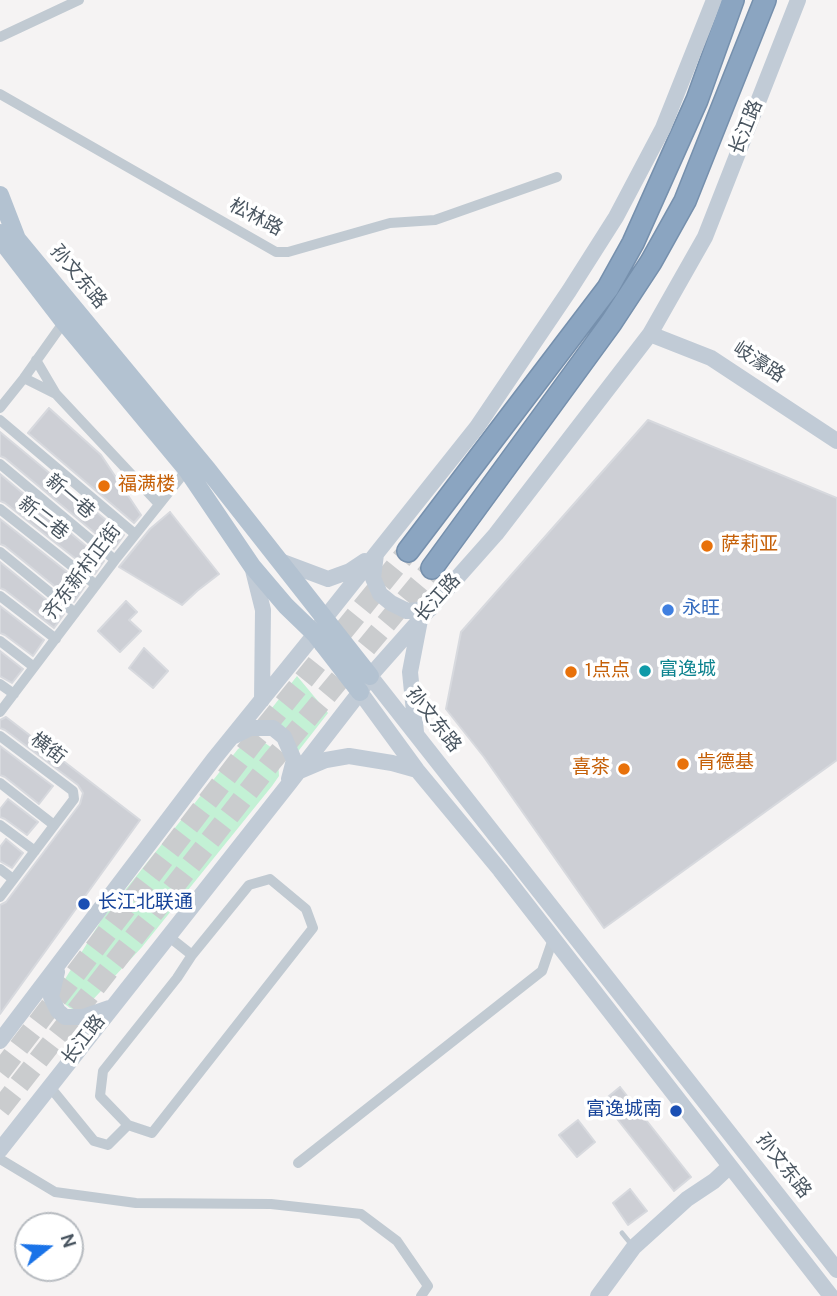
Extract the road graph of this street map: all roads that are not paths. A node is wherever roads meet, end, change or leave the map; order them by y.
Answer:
1 (79, 0) edge
2 (714, 0) edge
3 (733, 0) edge
4 (765, 0) edge
5 (798, 0) edge
6 (0, 37) edge
7 (0, 94) edge
8 (557, 177) dead end
9 (0, 195) edge
10 (0, 233) edge
11 (69, 315) junction
12 (650, 334) junction
13 (36, 360) junction
14 (24, 378) junction
15 (56, 394) junction
16 (0, 408) edge
17 (0, 420) edge
18 (837, 441) edge
19 (192, 463) junction
20 (0, 464) edge
21 (159, 504) junction
22 (0, 509) edge
23 (135, 534) junction
24 (408, 551) tunnel mouth
25 (0, 552) edge
26 (376, 554) junction
27 (116, 560) junction
28 (280, 561) junction
29 (253, 566) junction
30 (432, 568) tunnel mouth
31 (96, 585) junction
32 (0, 596) edge
33 (75, 613) junction
34 (425, 615) junction
35 (325, 618) junction
36 (315, 634) junction
37 (56, 639) junction
38 (0, 640) edge
39 (34, 667) junction
40 (370, 676) junction
41 (0, 684) edge
42 (360, 692) junction
43 (13, 694) junction
44 (262, 701) junction
45 (0, 712) edge
46 (417, 735) junction
47 (0, 736) edge
48 (231, 738) junction
49 (417, 770) junction
50 (298, 772) junction
51 (0, 783) edge
52 (288, 785) junction
53 (0, 825) edge
54 (54, 825) junction
55 (35, 851) junction
56 (0, 869) edge
57 (13, 879) junction
58 (0, 897) edge
59 (168, 936) junction
60 (553, 939) junction
61 (192, 955) junction
62 (59, 963) junction
63 (112, 1006) junction
64 (0, 1041) edge
65 (50, 1087) junction
66 (128, 1125) junction
67 (0, 1150) edge
68 (0, 1158) edge
69 (298, 1164) dead end
70 (730, 1166) junction
71 (622, 1233) dead end
72 (634, 1247) junction
73 (837, 1270) edge
74 (421, 1296) edge
75 (598, 1296) edge
76 (831, 1296) edge

1 - 6 street
2 - 26 main road
3 - 24 highway
4 - 30 highway, 长江路
5 - 12 main road, 长江路
7 - 8 street, 松林路
9 - 11 main road, 孙文东路
10 - 11 main road, 孙文东路
11 - 13 street
11 - 19 main road, 孙文东路
12 - 18 main road, 岐濠路
12 - 34 main road, 长江路
13 - 14 street
13 - 15 street
14 - 15 street
14 - 16 street
15 - 21 street
17 - 23 street
19 - 21 street, 齐东新村正街
19 - 28 main road, 孙文东路
19 - 29 main road, 孙文东路
20 - 27 street, 新一巷
21 - 23 street, 齐东新村正街
22 - 31 street, 新二巷
23 - 27 street, 齐东新村正街
25 - 33 street
26 - 28 main road
26 - 34 main road
26 - 35 main road
27 - 31 street, 齐东新村正街
28 - 35 main road, 孙文东路
29 - 36 main road, 孙文东路
29 - 44 main road
31 - 33 street, 齐东新村正街
32 - 37 street
33 - 37 street, 齐东新村正街
34 - 40 main road, 长江路
34 - 46 main road
35 - 36 main road
35 - 40 main road, 孙文东路
36 - 42 main road, 孙文东路
36 - 44 main road
37 - 39 street, 齐东新村正街
38 - 39 street
39 - 43 street, 齐东新村正街
40 - 42 main road, 长江路
40 - 46 main road, 孙文东路
41 - 43 street
42 - 49 main road, 孙文东路
42 - 50 main road, 长江路
43 - 45 street, 齐东新村正街
44 - 48 main road
46 - 73 main road, 孙文东路
47 - 54 street, 横街
48 - 52 main road
48 - 62 main road
49 - 50 main road
49 - 60 main road, 孙文东路
50 - 52 main road, 长江路
51 - 54 street
52 - 59 main road, 长江路
53 - 55 street
54 - 55 street
55 - 57 street
56 - 57 street
57 - 58 street
59 - 61 street
59 - 63 main road, 长江路
60 - 69 street
60 - 70 main road, 孙文东路
61 - 66 street
61 - 66 street
62 - 63 main road
62 - 64 main road
63 - 65 main road, 长江路
65 - 66 street
65 - 67 main road, 长江路
68 - 74 street
70 - 72 main road
70 - 76 main road, 孙文东路
71 - 72 lane
72 - 75 main road

